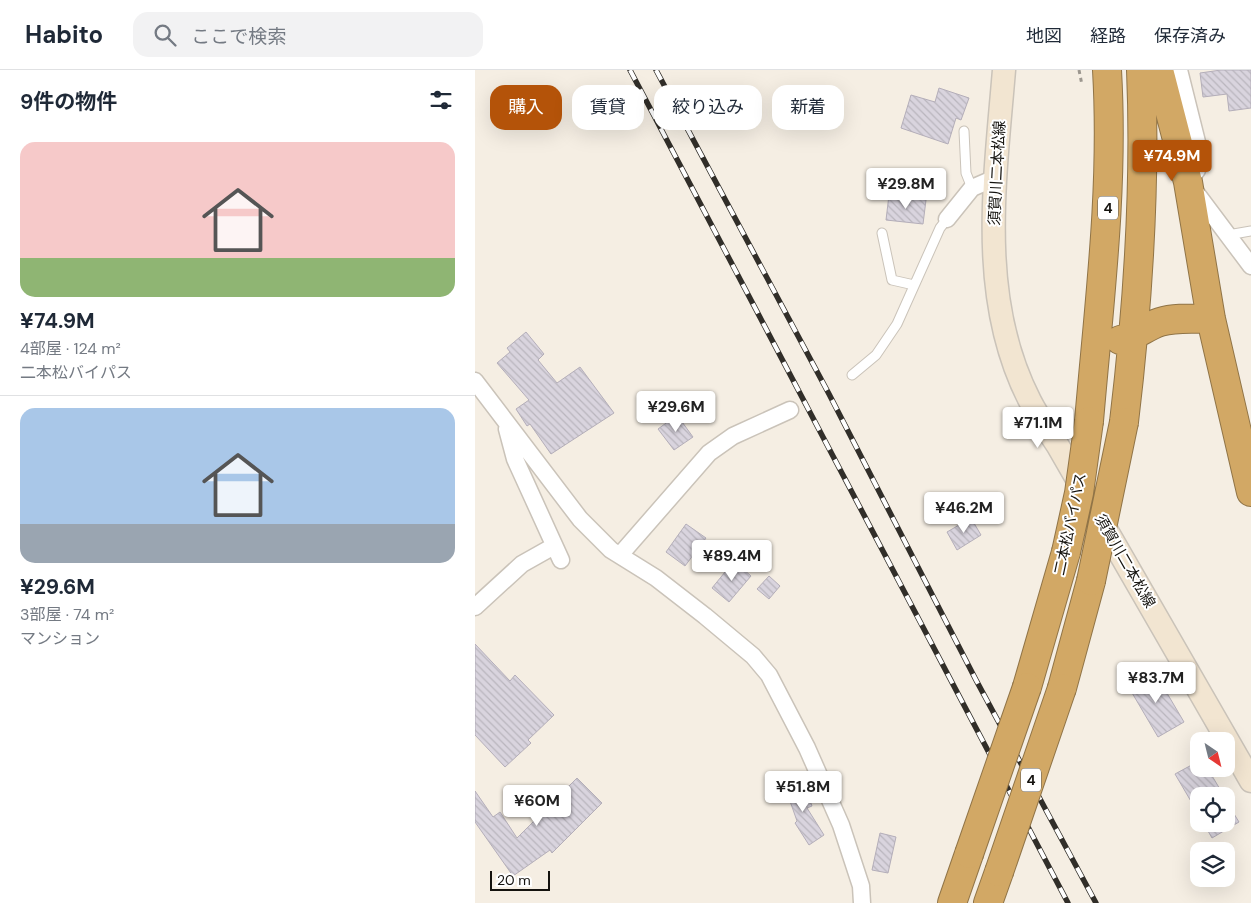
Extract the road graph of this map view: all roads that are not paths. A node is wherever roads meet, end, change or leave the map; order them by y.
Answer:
1 (1004, 70) edge
2 (1107, 70) edge
3 (1141, 70) edge
4 (1159, 70) edge
5 (1179, 70) edge
6 (964, 131) dead end
7 (995, 178) junction
8 (1187, 182) junction
9 (972, 188) junction
10 (947, 219) joint
11 (1251, 231) edge
12 (882, 233) dead end
13 (1228, 235) junction
14 (1251, 266) edge
15 (915, 285) junction
16 (1211, 319) junction
17 (1135, 337) junction
18 (1096, 346) junction
19 (852, 375) dead end
20 (475, 381) edge
21 (790, 410) dead end
22 (506, 422) junction
23 (1251, 492) edge
24 (620, 555) junction
25 (475, 607) edge
26 (1251, 780) edge
27 (862, 903) edge
28 (951, 903) edge
29 (988, 903) edge

1 - 7 main road, 須賀川二本松線
2 - 18 highway, 二本松バイパス / 4
3 - 17 highway, 4
4 - 8 highway
5 - 8 street
6 - 9 lane
7 - 9 street
7 - 26 main road, 須賀川二本松線
8 - 13 street
8 - 16 highway
9 - 10 street
10 - 15 lane
11 - 13 lane
12 - 15 lane
13 - 14 street
15 - 19 lane
16 - 17 highway
16 - 23 highway
17 - 18 highway
17 - 29 highway, 4, bridge
18 - 28 highway, 二本松バイパス / 4, bridge
20 - 22 street
21 - 24 street
22 - 24 street
22 - 25 street
24 - 27 street

